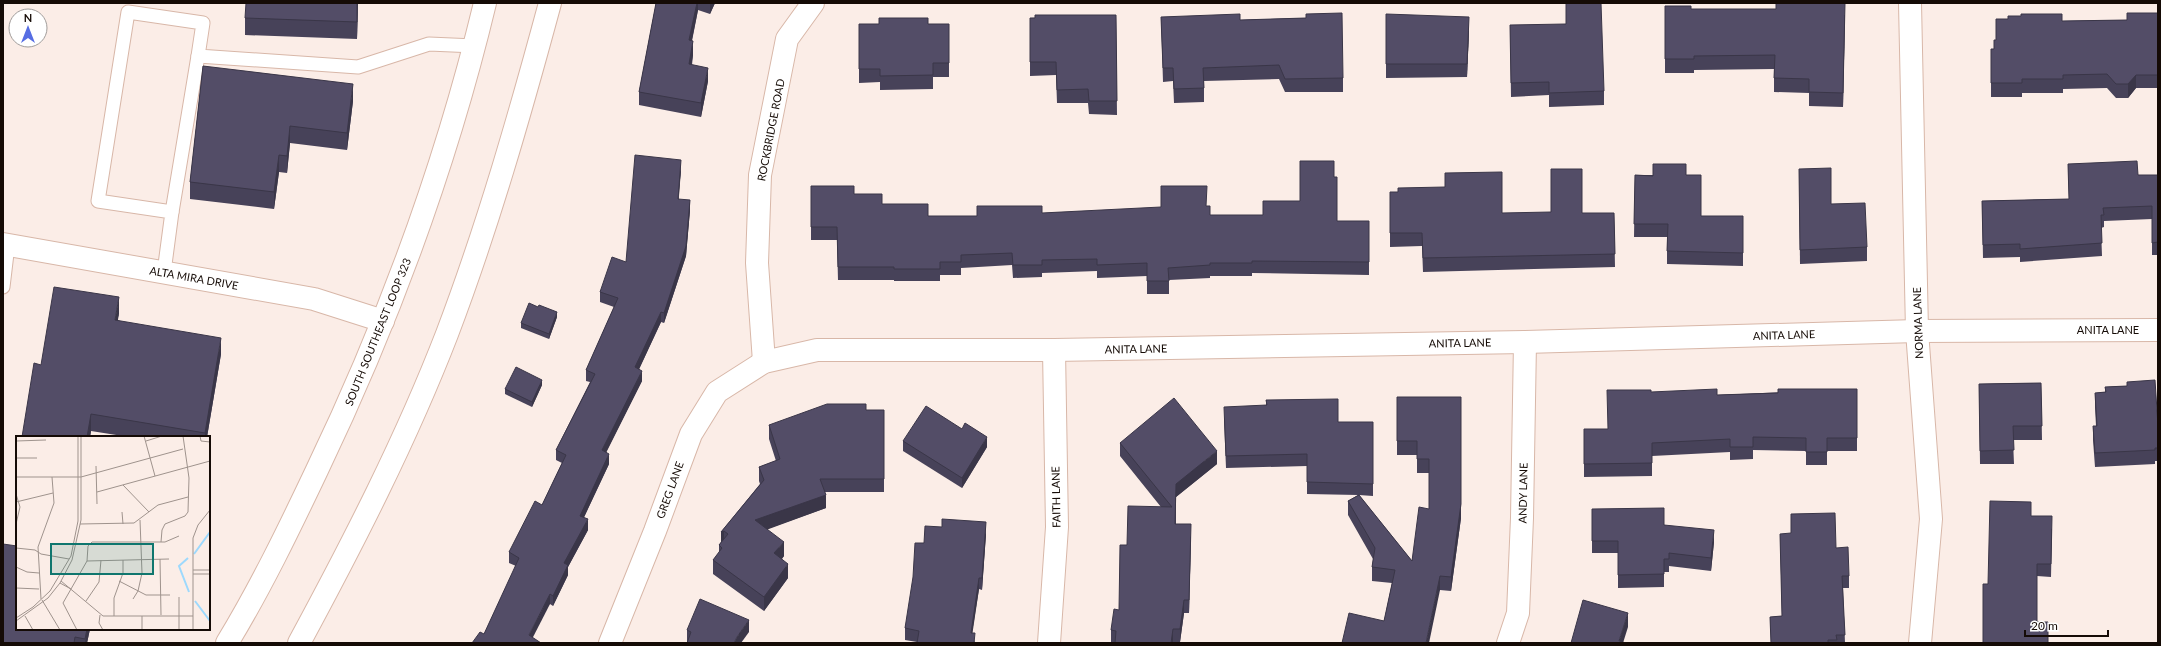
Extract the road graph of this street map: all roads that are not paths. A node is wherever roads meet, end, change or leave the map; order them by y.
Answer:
1 (485, 3) edge
2 (550, 3) edge
3 (813, 3) edge
4 (1910, 3) edge
5 (474, 46) junction
6 (198, 56) junction
7 (172, 212) junction
8 (5, 245) edge
9 (164, 272) junction
10 (3, 287) edge
11 (383, 321) junction
12 (2158, 330) edge
13 (1917, 331) junction
14 (1526, 342) junction
15 (1054, 350) junction
16 (764, 362) junction
17 (227, 643) edge
18 (299, 643) edge
19 (610, 643) edge
20 (1049, 643) edge
21 (1508, 643) edge
22 (1920, 643) edge

1 - 5 main road, SOUTH SOUTHEAST LOOP 323
2 - 18 main road
3 - 16 main road, ROCKBRIDGE ROAD
4 - 13 main road, NORMA LANE
5 - 6 lane
5 - 11 main road, SOUTH SOUTHEAST LOOP 323
6 - 7 lane
6 - 7 lane
7 - 9 lane
8 - 9 main road, ALTA MIRA DRIVE
8 - 10 lane
9 - 11 main road, ALTA MIRA DRIVE
11 - 17 main road, SOUTH SOUTHEAST LOOP 323
12 - 13 main road, ANITA LANE
13 - 14 main road, ANITA LANE
13 - 22 main road, NORMA LANE
14 - 15 main road, ANITA LANE
14 - 21 main road, ANDY LANE
15 - 16 main road, ANITA LANE
15 - 20 main road, FAITH LANE
16 - 19 main road, GREG LANE

